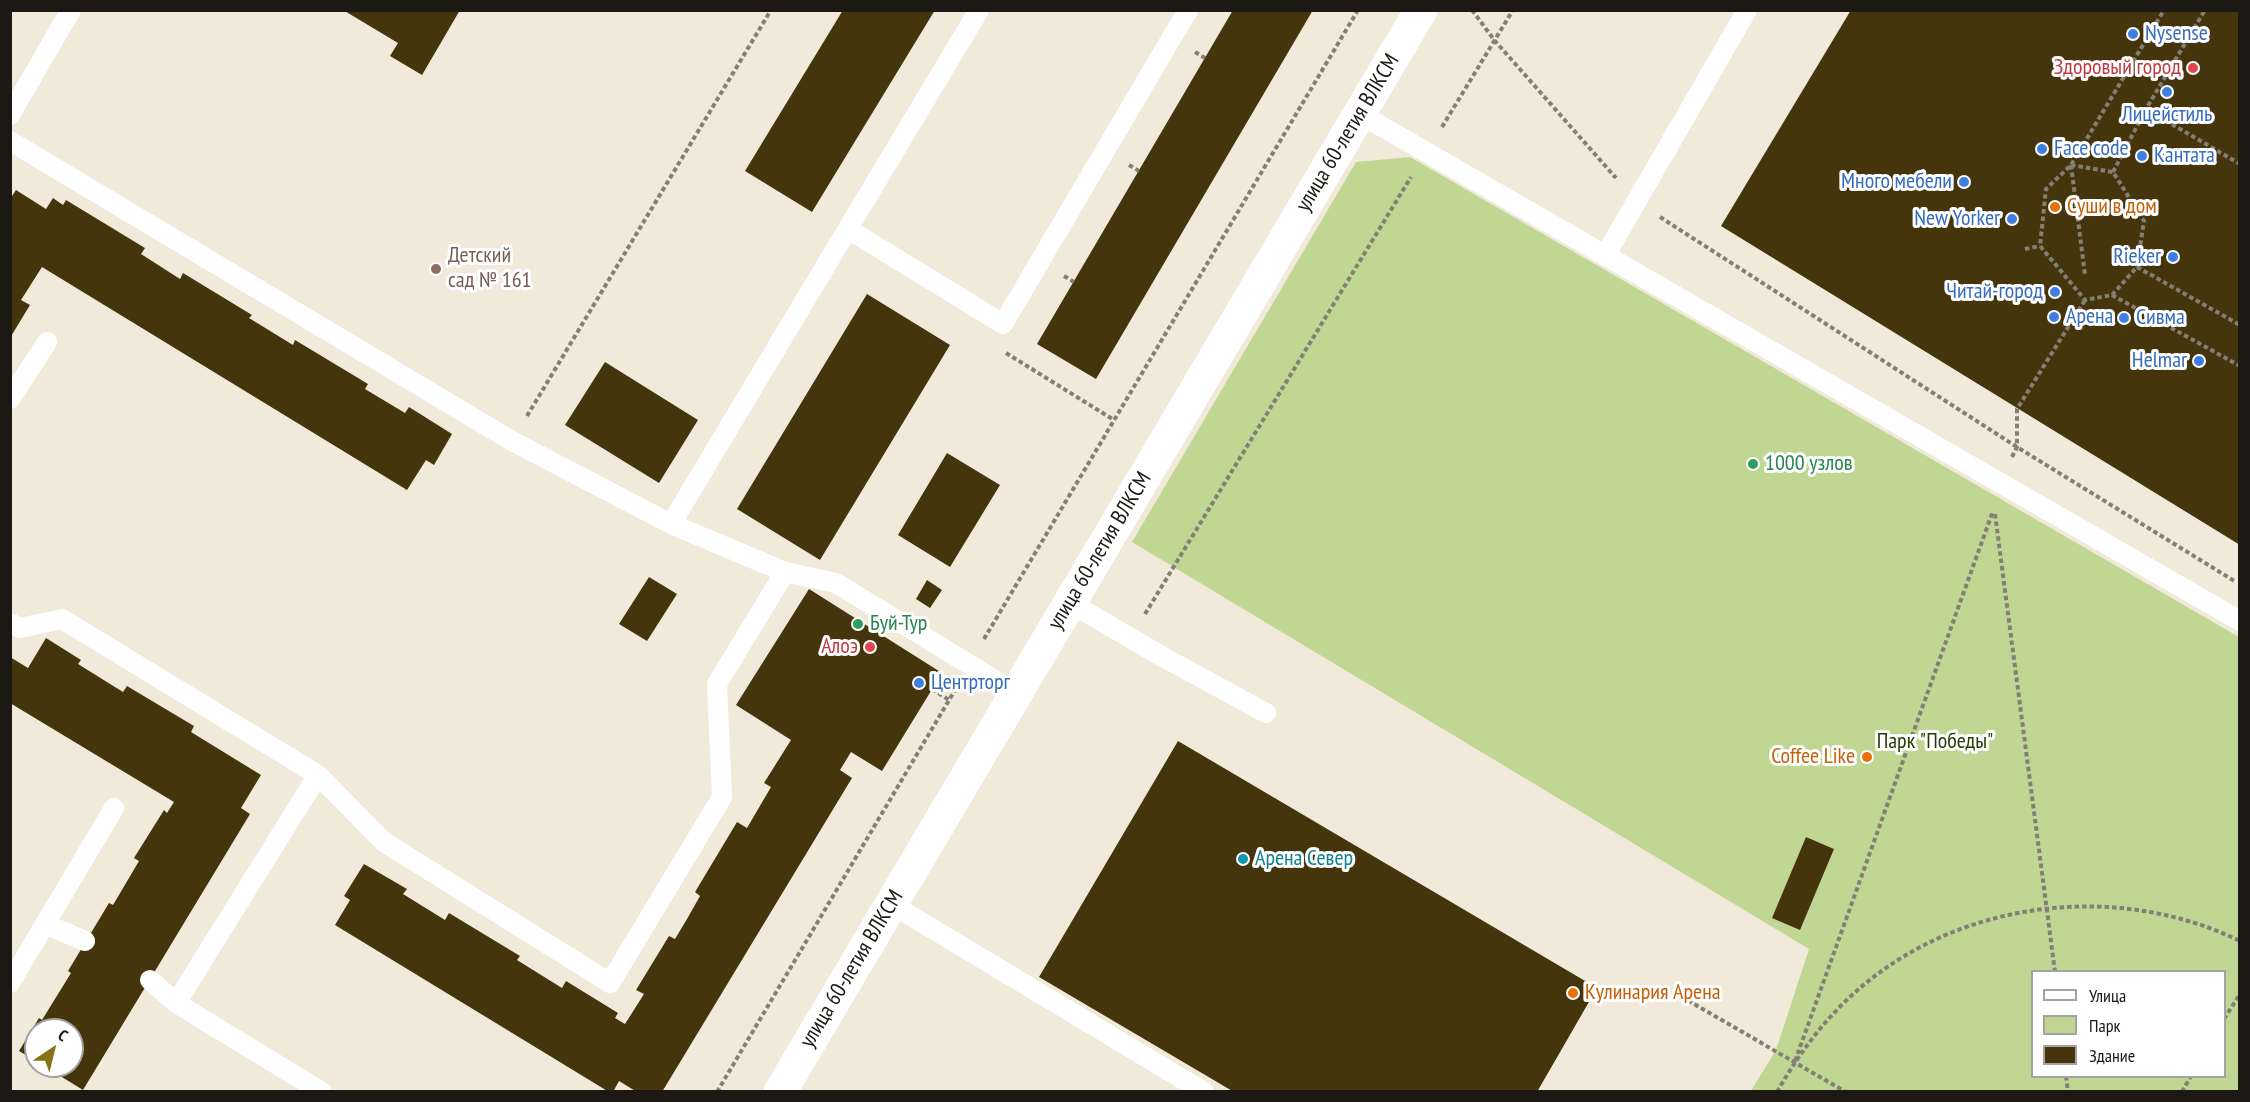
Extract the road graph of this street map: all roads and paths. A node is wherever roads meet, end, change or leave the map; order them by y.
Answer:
1 (71, 10) edge
2 (771, 10) edge
3 (979, 10) edge
4 (1188, 10) edge
5 (1358, 10) edge
6 (1421, 10) edge
7 (1472, 10) edge
8 (1514, 10) edge
9 (1747, 10) edge
10 (2164, 10) edge
11 (2205, 10) edge
12 (1495, 41) junction
13 (2146, 109) junction
14 (1360, 114) junction
15 (10, 115) edge
16 (10, 141) edge
17 (1426, 152) junction
18 (2240, 164) edge
19 (2071, 165) junction
20 (2114, 172) junction
21 (1636, 202) junction
22 (848, 229) junction
23 (2040, 246) junction
24 (2025, 249) dead end
25 (1605, 256) junction
26 (2137, 267) junction
27 (2085, 275) dead end
28 (2112, 295) junction
29 (2085, 300) junction
30 (1003, 324) junction
31 (2240, 325) edge
32 (47, 342) dead end
33 (2240, 366) edge
34 (10, 399) edge
35 (2017, 409) dead end
36 (1114, 420) junction
37 (512, 441) junction
38 (671, 524) junction
39 (785, 573) junction
40 (2240, 584) edge
41 (1069, 602) junction
42 (2240, 621) edge
43 (10, 623) edge
44 (1131, 638) junction
45 (969, 665) junction
46 (932, 689) dead end
47 (1016, 693) junction
48 (949, 700) junction
49 (1266, 713) dead end
50 (318, 775) junction
51 (114, 808) dead end
52 (891, 904) junction
53 (2048, 907) junction
54 (45, 924) junction
55 (85, 941) dead end
56 (2240, 941) edge
57 (2055, 970) edge
58 (150, 980) dead end
59 (10, 983) edge
60 (1675, 993) dead end
61 (2240, 994) edge
62 (176, 1003) junction
63 (2226, 1016) edge
64 (1795, 1061) junction
65 (2190, 1078) edge
66 (322, 1092) edge
67 (717, 1092) edge
68 (780, 1092) edge
69 (1204, 1092) edge
70 (1777, 1092) edge
71 (1846, 1092) edge
72 (2182, 1092) edge

1 - 15 lane
2 - 37 path
3 - 22 lane
4 - 30 lane
5 - 36 path
6 - 14 street, улица 60-летия ВЛКСМ
7 - 12 path
8 - 12 path
9 - 21 lane
10 - 19 path
11 - 13 path
12 - 17 path
12 - 21 path
13 - 18 path
13 - 20 path
14 - 17 lane
14 - 41 street, улица 60-летия ВЛКСМ
16 - 37 lane
17 - 25 lane
17 - 44 path
19 - 20 path
19 - 23 path
19 - 27 path
20 - 26 path
21 - 25 lane
21 - 40 path
22 - 30 lane
22 - 38 lane
23 - 24 path
23 - 29 path
25 - 42 lane
26 - 28 path
26 - 31 path
28 - 29 path
28 - 33 path
29 - 35 path
30 - 36 path
32 - 34 lane
36 - 45 path
37 - 38 lane
38 - 39 lane
39 - 45 lane
39 - 50 lane
41 - 44 lane
41 - 47 street, улица 60-летия ВЛКСМ
43 - 50 lane
44 - 49 lane
45 - 47 lane
45 - 48 path
46 - 48 path
47 - 52 street, улица 60-летия ВЛКСМ
48 - 67 path
50 - 62 lane
51 - 54 lane
52 - 68 street, улица 60-летия ВЛКСМ
52 - 69 lane
53 - 56 path
53 - 57 path
53 - 64 path
53 - 64 path
54 - 55 lane
54 - 59 lane
58 - 62 lane
60 - 64 path
61 - 63 path
62 - 66 lane
64 - 70 path
64 - 71 path
65 - 72 path

